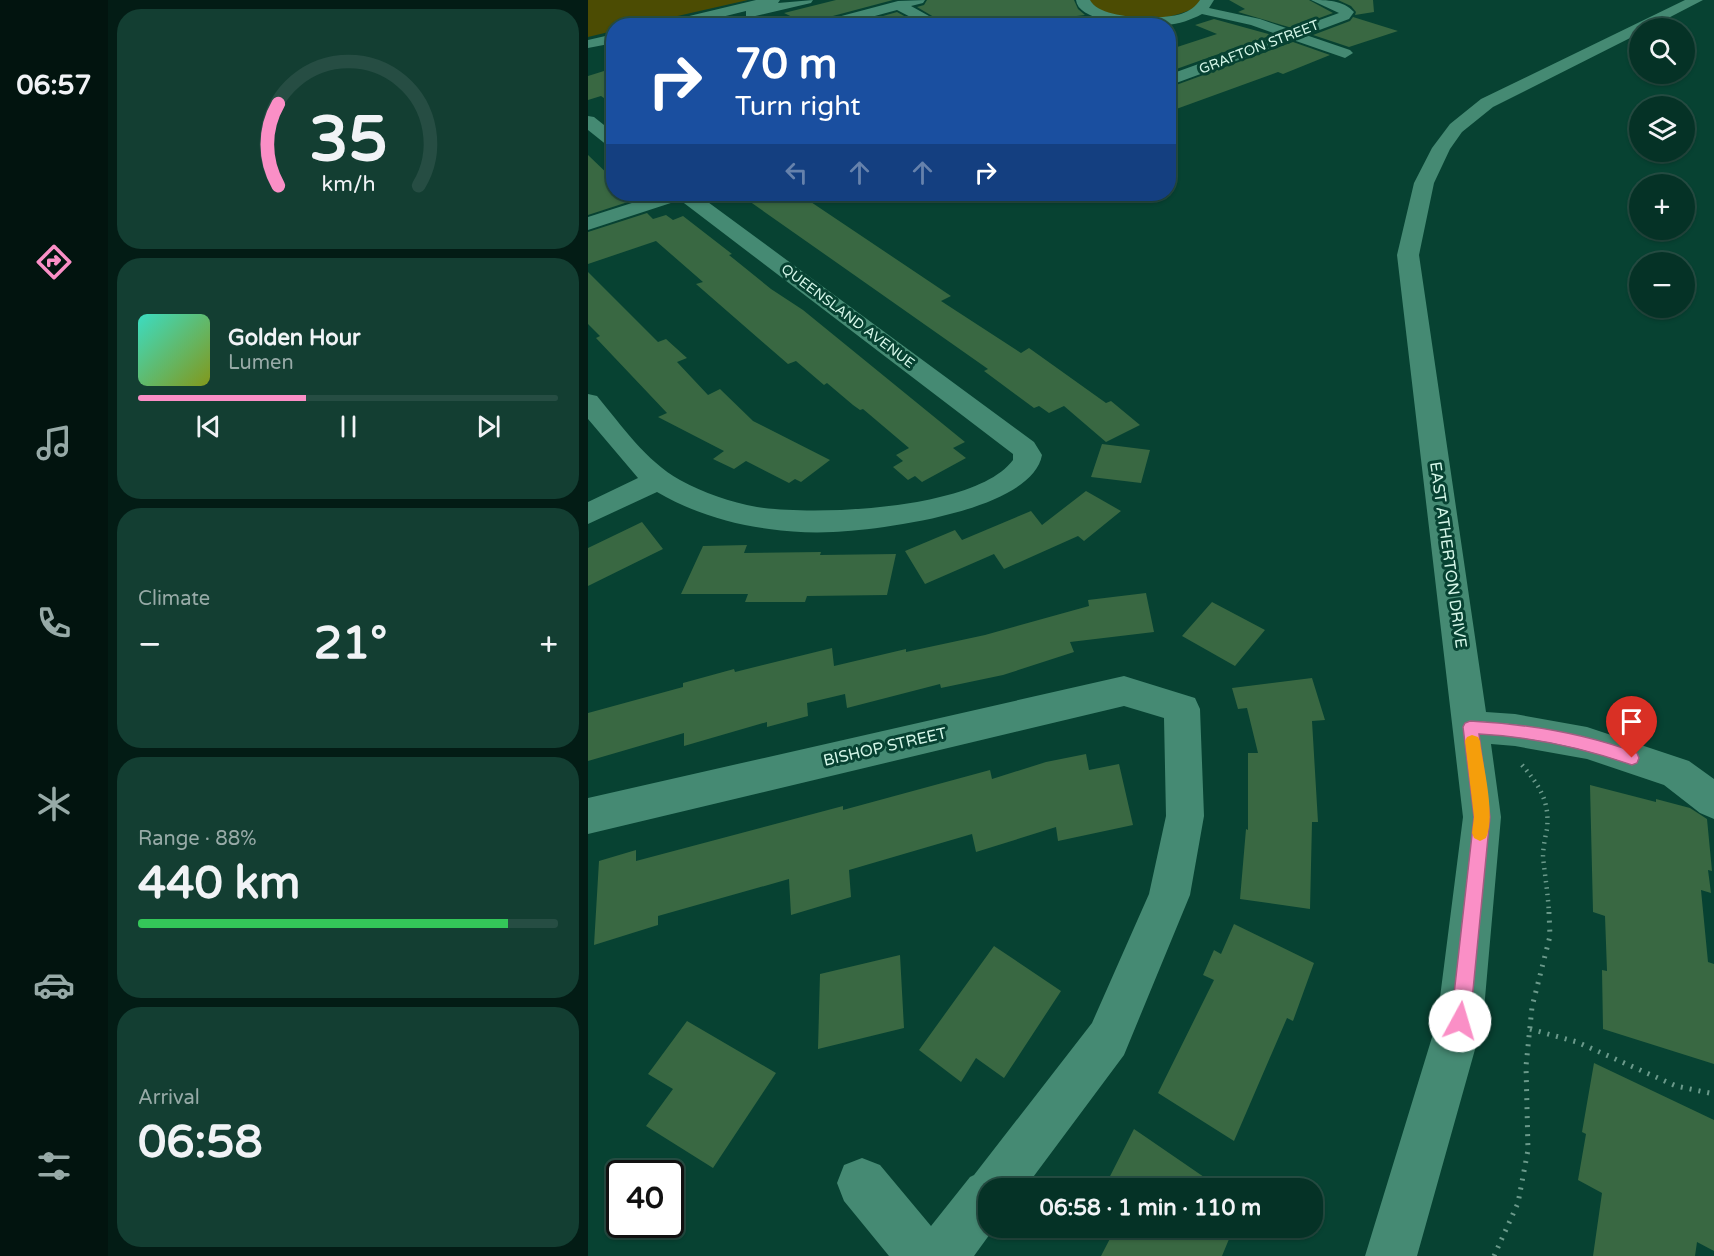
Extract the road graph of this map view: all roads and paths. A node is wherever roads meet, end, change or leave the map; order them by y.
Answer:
1 (773, 0) edge
2 (806, 0) edge
3 (918, 0) edge
4 (1083, 0) edge
5 (1318, 0) edge
6 (1696, 0) edge
7 (898, 5) junction
8 (1204, 5) edge
9 (698, 18) edge
10 (733, 18) edge
11 (850, 18) edge
12 (924, 18) edge
13 (1100, 18) edge
14 (1175, 18) edge
15 (1290, 34) junction
16 (606, 40) edge
17 (588, 44) edge
18 (606, 48) edge
19 (588, 52) edge
20 (1345, 53) dead end
21 (1176, 78) edge
22 (588, 121) edge
23 (606, 137) edge
24 (606, 142) edge
25 (588, 145) edge
26 (657, 201) edge
27 (694, 201) edge
28 (588, 224) edge
29 (588, 402) edge
30 (658, 480) junction
31 (588, 514) edge
32 (1470, 727) junction
33 (1522, 765) dead end
34 (1714, 801) edge
35 (588, 816) edge
36 (1530, 1029) junction
37 (1714, 1094) edge
38 (1002, 1178) edge
39 (862, 1183) dead end
40 (978, 1208) edge
41 (922, 1256) edge
42 (941, 1256) edge
43 (1391, 1256) edge
44 (1494, 1256) edge

1 - 9 street
2 - 10 street
3 - 7 street
4 - 13 street
5 - 15 street, GRAFTON STREET
6 - 32 street, EAST ATHERTON DRIVE
7 - 11 street
7 - 12 street
8 - 14 street
8 - 15 street
15 - 20 street
15 - 21 street, GRAFTON STREET
16 - 17 street
18 - 19 street
22 - 23 street
24 - 25 street
26 - 28 street
27 - 30 street, QUEENSLAND AVENUE
29 - 30 street
30 - 31 street
32 - 34 street
32 - 43 street, EAST ATHERTON DRIVE
33 - 36 path
35 - 38 street, BISHOP STREET
36 - 37 path
36 - 44 path
39 - 41 street
40 - 42 street

